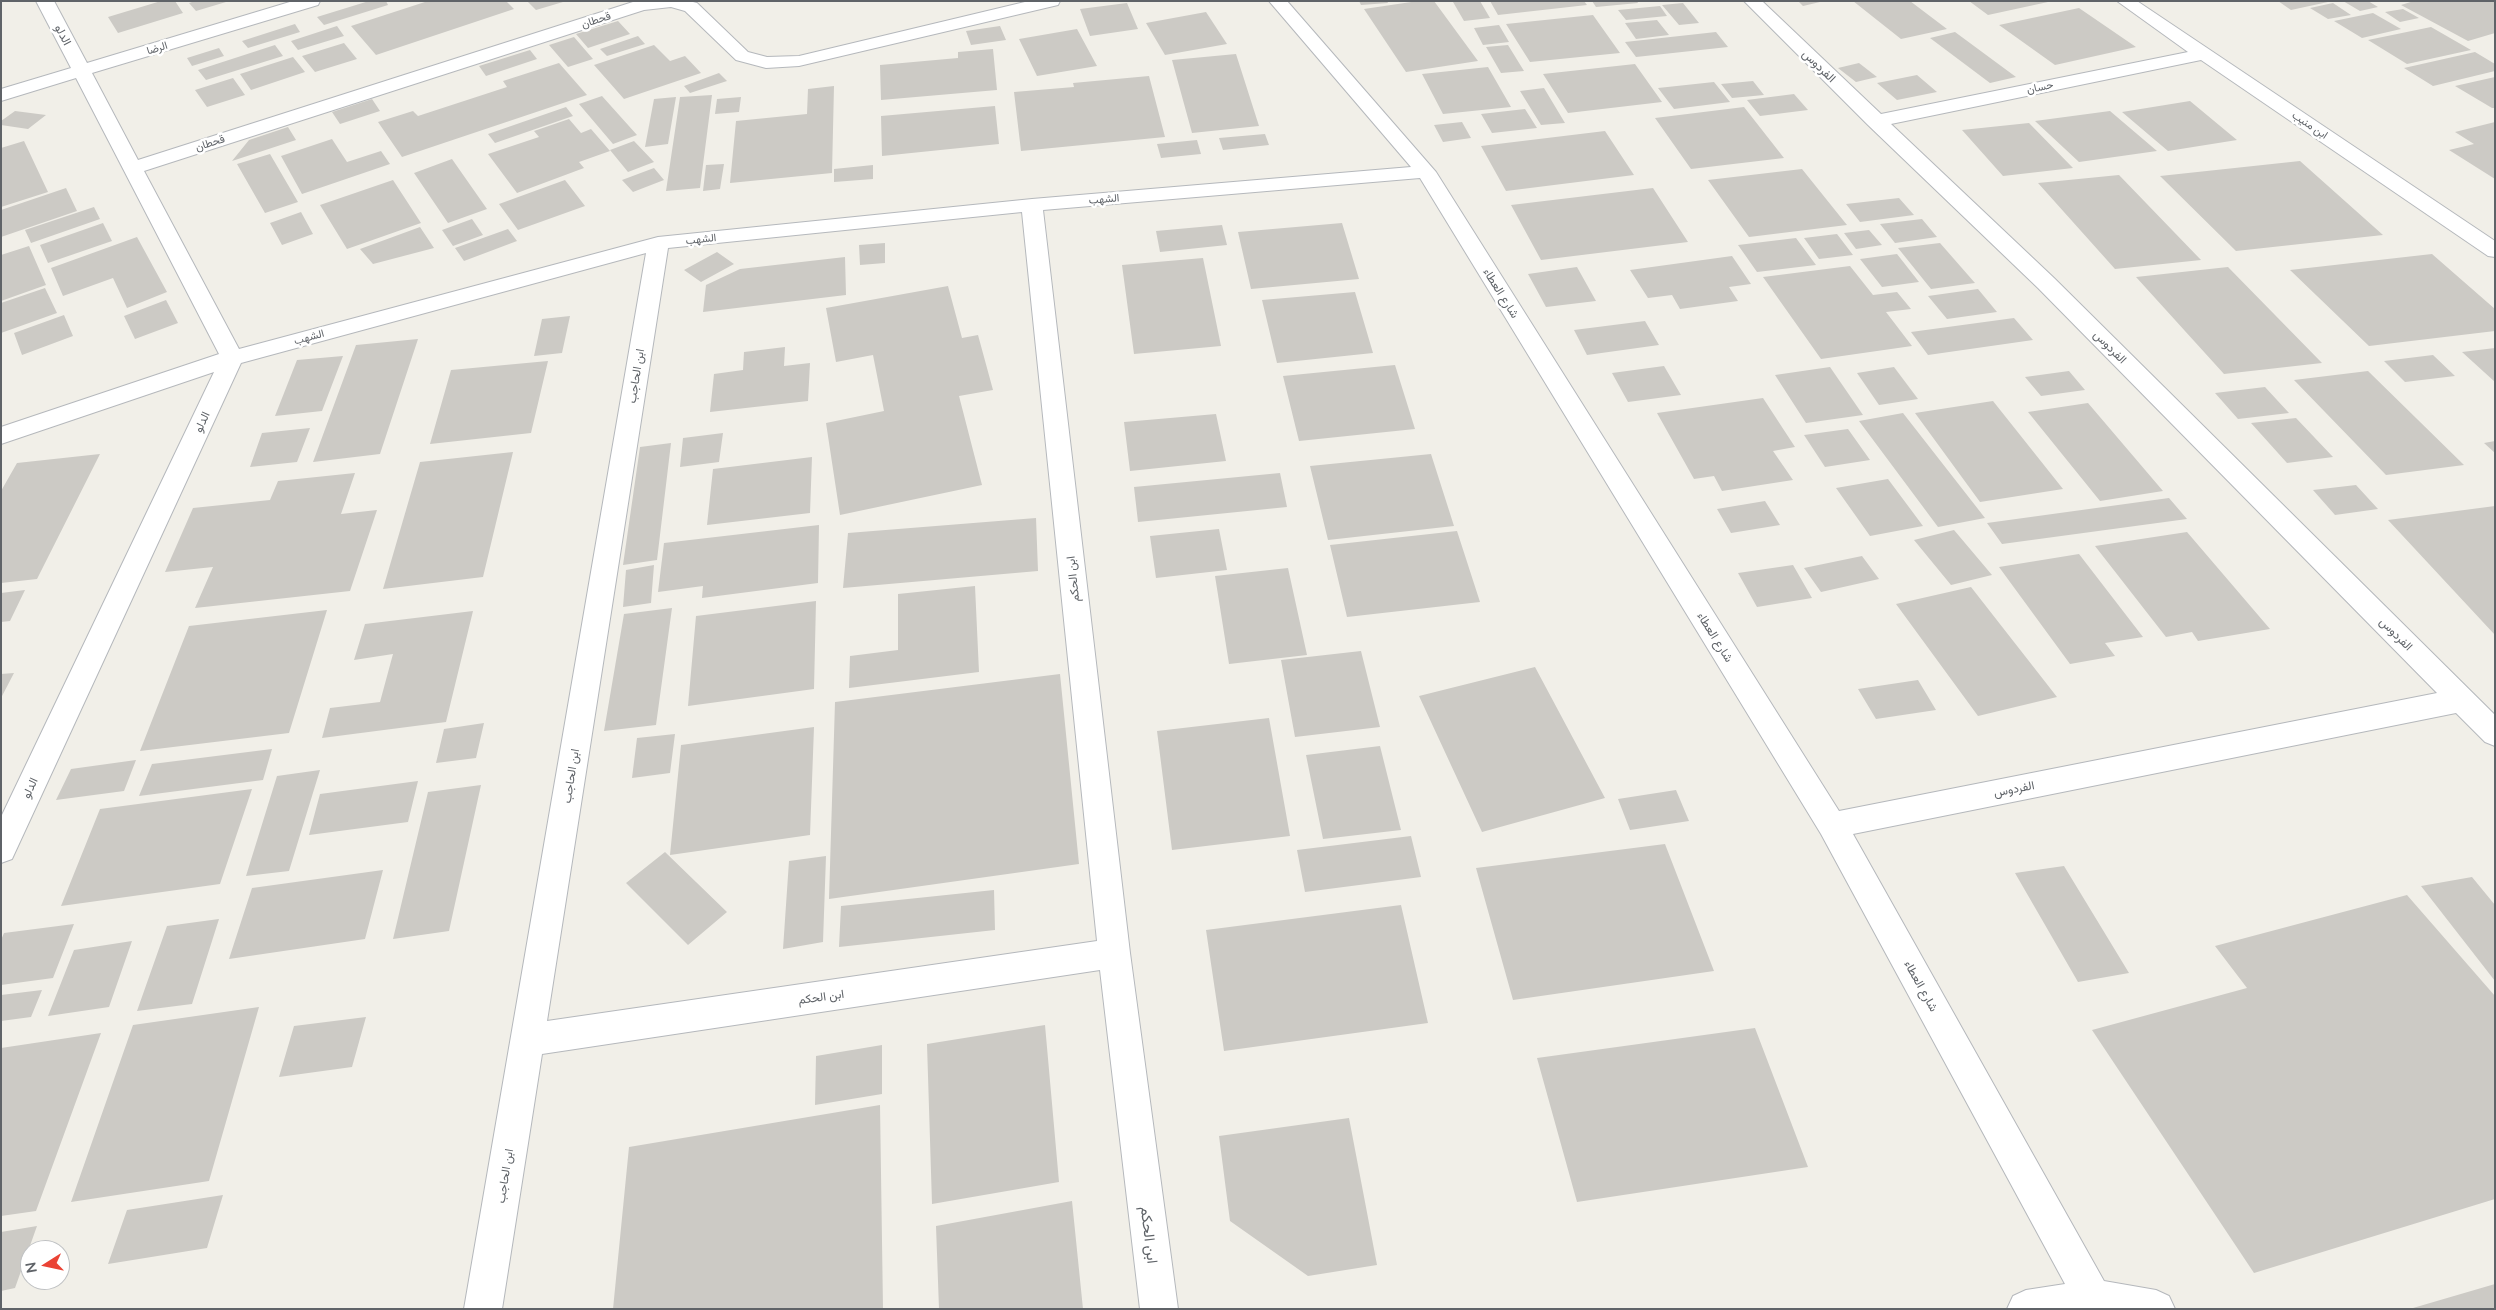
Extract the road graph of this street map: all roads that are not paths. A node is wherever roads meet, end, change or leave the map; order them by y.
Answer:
1 (45, 1) edge
2 (312, 1) edge
3 (1052, 1) edge
4 (1277, 1) edge
5 (1752, 1) edge
6 (2125, 1) edge
7 (2205, 54) junction
8 (82, 71) junction
9 (1, 95) edge
10 (1875, 121) junction
11 (132, 168) junction
12 (1426, 172) junction
13 (1032, 205) junction
14 (658, 243) junction
15 (2495, 251) edge
16 (232, 358) junction
17 (1, 436) edge
18 (2461, 700) junction
19 (2495, 734) edge
20 (1832, 825) junction
21 (1, 850) edge
22 (1114, 953) junction
23 (527, 1040) junction
24 (2096, 1304) edge
25 (483, 1309) edge
26 (1159, 1309) edge
27 (2026, 1309) edge
28 (2156, 1309) edge

1 - 8 street, الدلو
2 - 8 street, الرضا
3 - 11 street, قحطان
4 - 12 street, شارع العطاء
5 - 10 street, الفردوس
6 - 7 street, ابن منيب
7 - 10 street, حسان
7 - 15 street, ابن منيب
8 - 9 street, الرضا
8 - 11 street, الدلو
10 - 18 street, الفردوس
11 - 16 street, الدلو
12 - 13 street, الشهب
12 - 20 street, شارع العطاء
13 - 14 street, الشهب
13 - 22 street, ابن الحكم
14 - 16 street, الشهب
14 - 23 street, ابن الحاجب
16 - 17 street, الشهب
16 - 21 street, الدلو
18 - 19 street, الفردوس
18 - 20 street, الفردوس
20 - 24 street, شارع العطاء
22 - 23 street, ابن الحكم
22 - 26 street, ابن الحكم
23 - 25 street, ابن الحاجب
24 - 27 street
24 - 28 street

